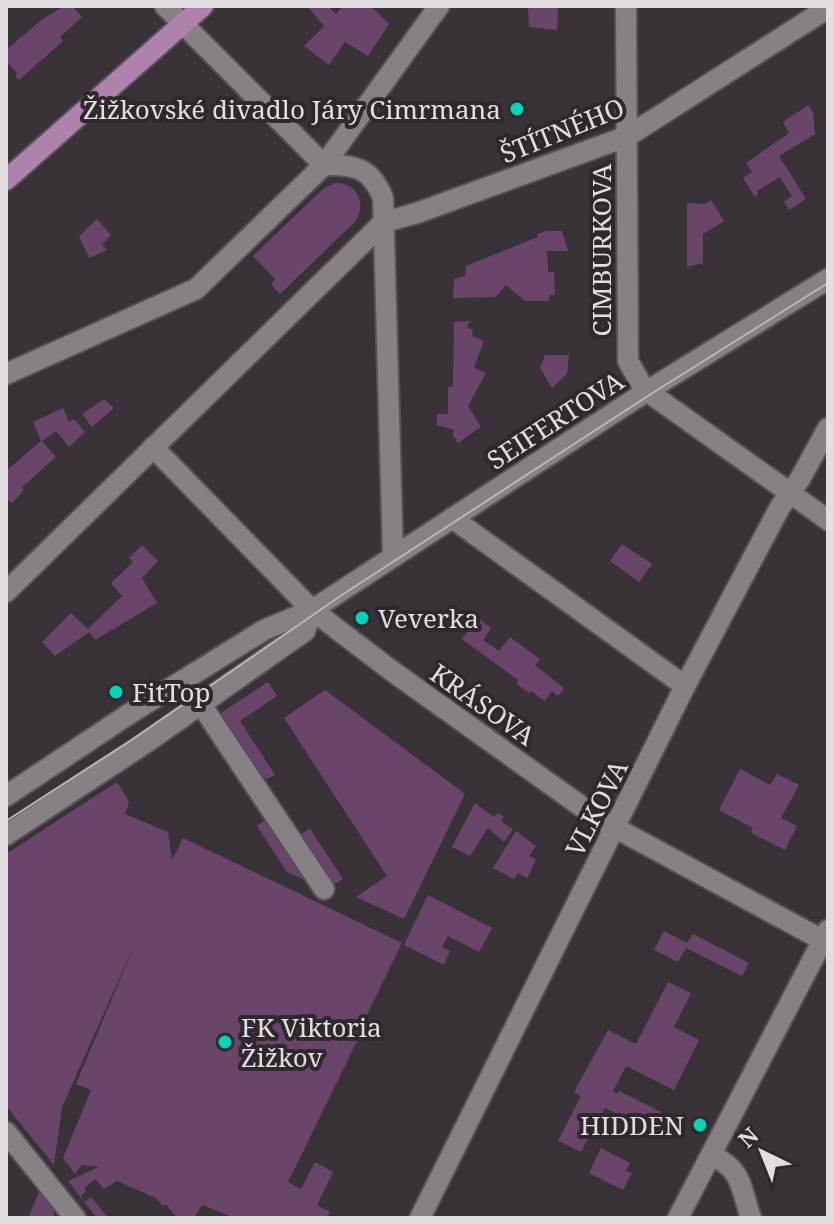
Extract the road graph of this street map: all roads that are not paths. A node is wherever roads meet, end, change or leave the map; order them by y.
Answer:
1 (165, 6) edge
2 (203, 6) edge
3 (439, 6) edge
4 (626, 6) edge
5 (828, 8) edge
6 (183, 24) junction
7 (628, 136) junction
8 (324, 165) junction
9 (6, 180) edge
10 (384, 222) junction
11 (828, 279) edge
12 (6, 374) edge
13 (647, 391) junction
14 (828, 428) edge
15 (153, 447) junction
16 (790, 494) junction
17 (452, 518) junction
18 (828, 520) edge
19 (393, 557) junction
20 (6, 592) edge
21 (312, 610) junction
22 (685, 686) junction
23 (200, 703) junction
24 (6, 796) edge
25 (615, 829) junction
26 (6, 835) edge
27 (324, 889) dead end
28 (826, 937) edge
29 (6, 1132) edge
30 (711, 1155) junction
31 (75, 1218) edge
32 (420, 1218) edge
33 (678, 1218) edge
34 (751, 1218) edge

1 - 6 street
2 - 6 main road
3 - 8 street
4 - 7 street, CIMBURKOVA
5 - 7 street, ŠTÍTNÉHO
6 - 8 street
6 - 9 main road
7 - 10 street, ŠTÍTNÉHO
7 - 13 street, CIMBURKOVA
8 - 10 street
8 - 12 street
10 - 15 street
10 - 19 street
11 - 13 street, SEIFERTOVA
13 - 16 street
13 - 17 street, SEIFERTOVA
14 - 16 street, VLKOVA
15 - 20 street
15 - 21 street, KRÁSOVA
16 - 18 street
16 - 22 street, VLKOVA
17 - 19 street, SEIFERTOVA
17 - 22 street
19 - 21 street, SEIFERTOVA
21 - 23 street, SEIFERTOVA
21 - 24 street, SEIFERTOVA
21 - 25 street, KRÁSOVA
22 - 25 street, VLKOVA
23 - 26 street, SEIFERTOVA
23 - 27 street
25 - 28 street, KRÁSOVA
25 - 32 street, VLKOVA
28 - 30 street
29 - 31 street
30 - 33 street
30 - 34 street

